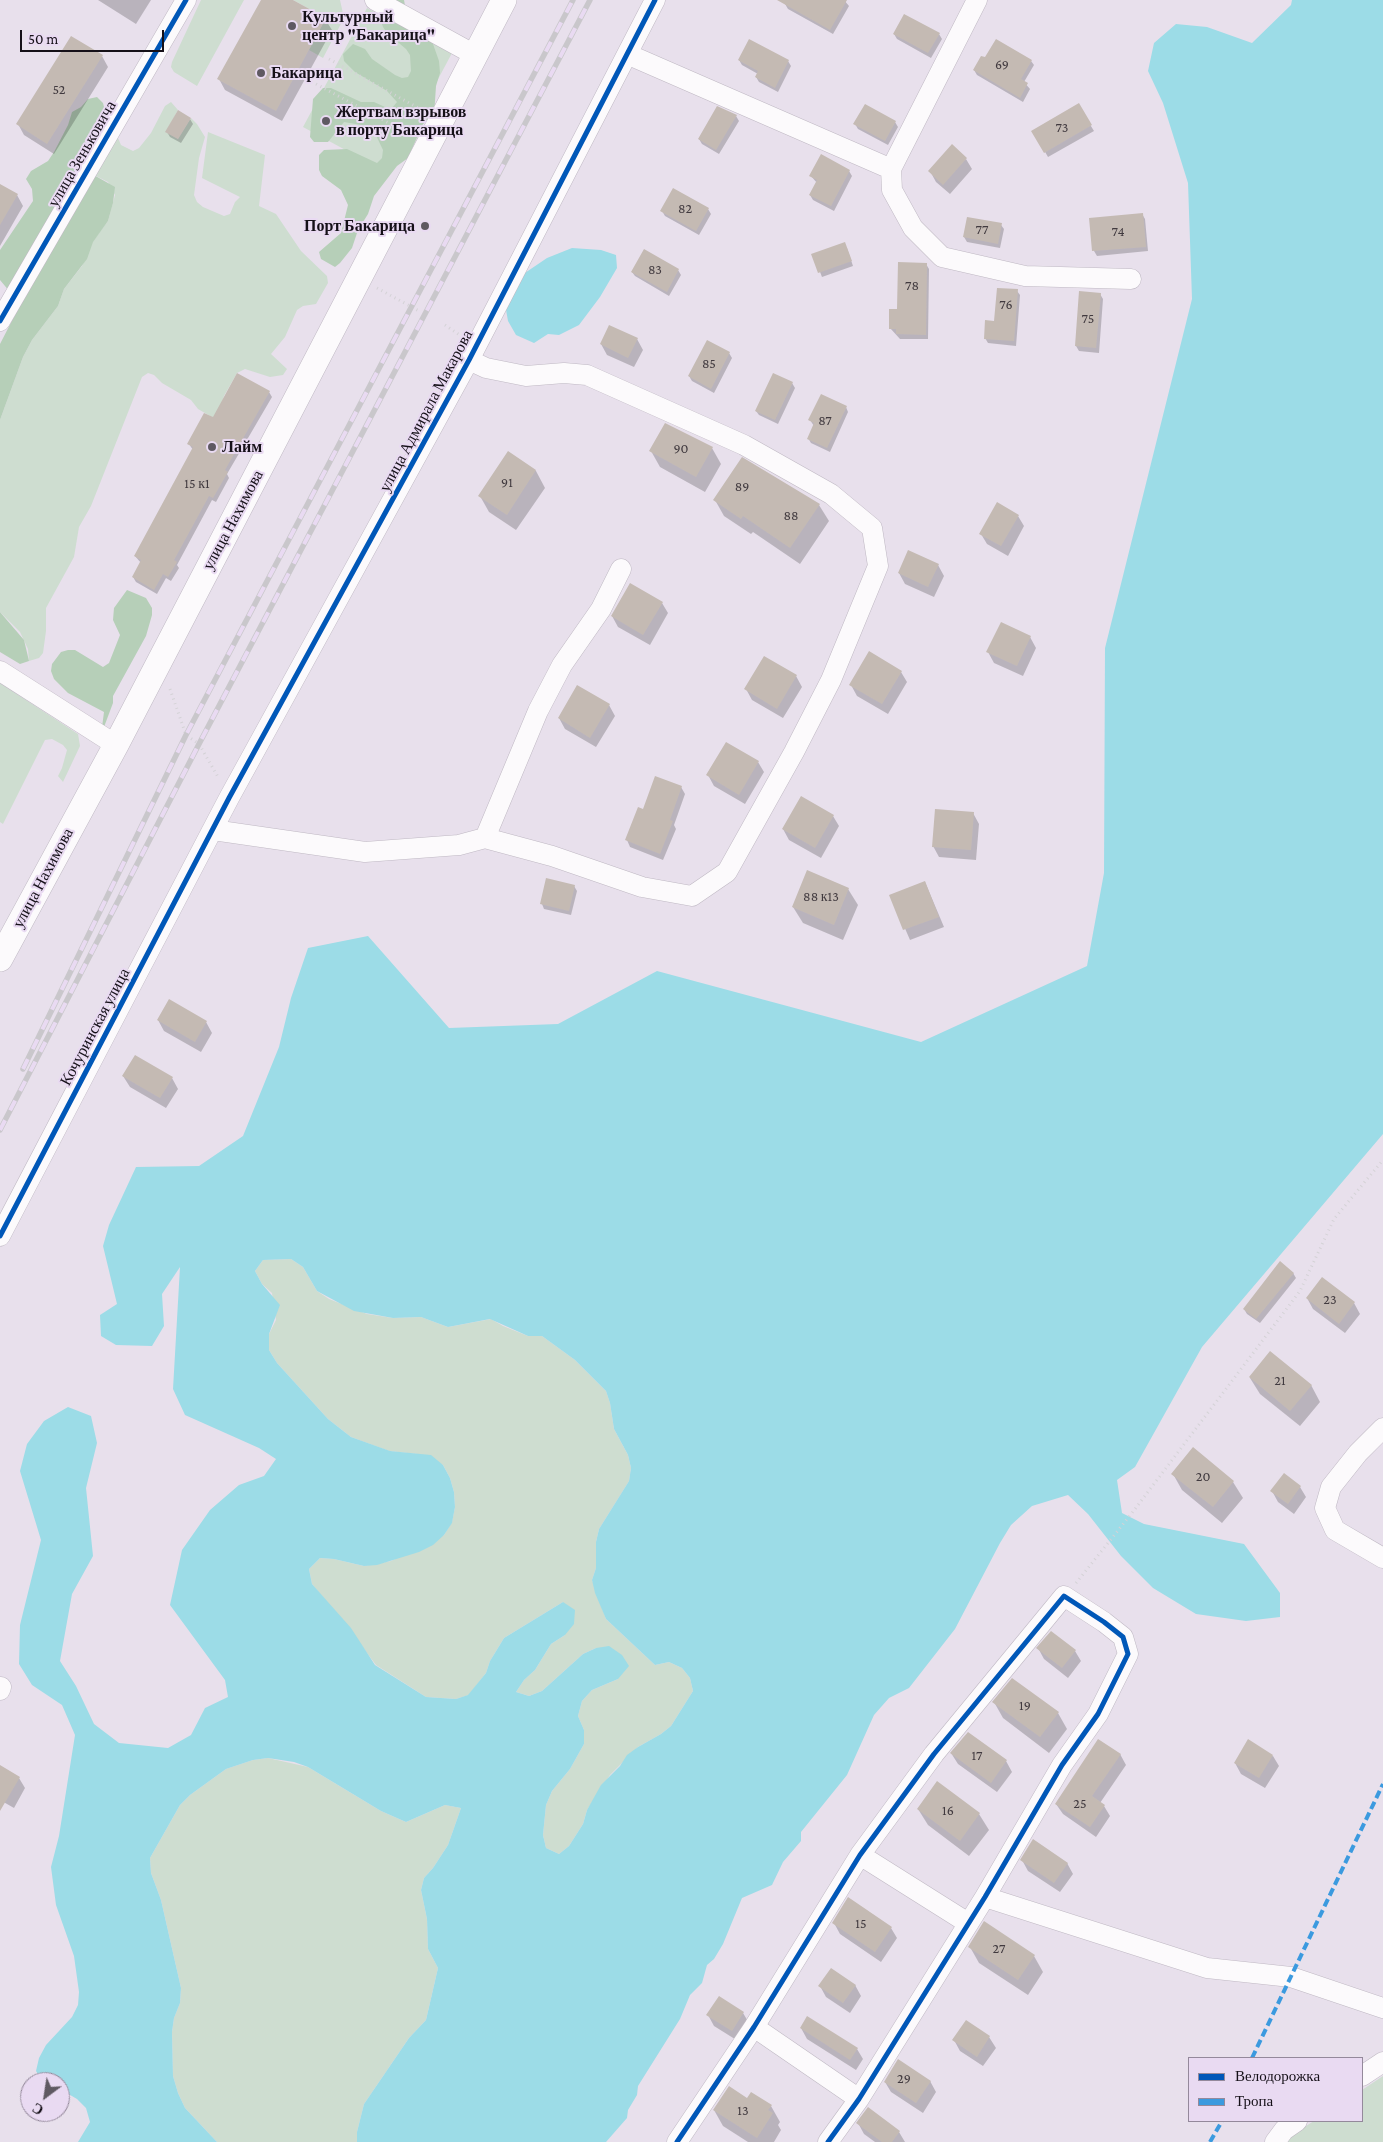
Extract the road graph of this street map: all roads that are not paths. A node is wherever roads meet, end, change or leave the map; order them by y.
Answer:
1 (186, 0) edge
2 (375, 0) edge
3 (504, 0) edge
4 (655, 0) edge
5 (977, 0) edge
6 (627, 54) junction
7 (475, 55) junction
8 (890, 169) junction
9 (1131, 279) dead end
10 (0, 322) edge
11 (469, 360) junction
12 (621, 569) dead end
13 (0, 670) edge
14 (116, 744) junction
15 (213, 830) junction
16 (485, 838) junction
17 (0, 959) edge
18 (0, 1236) edge
19 (1383, 1428) edge
20 (1383, 1558) edge
21 (860, 1855) junction
22 (985, 1897) junction
23 (968, 1923) junction
24 (1383, 2008) edge
25 (754, 2027) junction
26 (1383, 2062) edge
27 (1363, 2075) edge
28 (859, 2099) junction
29 (1296, 2122) edge
30 (677, 2142) edge
31 (828, 2142) edge
32 (1275, 2142) edge

1 - 10 street, улица Зеньковича
2 - 7 street
3 - 7 main road, улица Нахимова
4 - 6 street, улица Адмирала Макарова
5 - 8 street
6 - 8 street
6 - 11 street, улица Адмирала Макарова
7 - 14 main road, улица Нахимова
8 - 9 street
11 - 15 street, улица Адмирала Макарова
11 - 16 street
12 - 16 street
13 - 14 street
14 - 17 main road, улица Нахимова
15 - 16 street
15 - 18 street, Кочуринская улица
19 - 20 street
21 - 22 street
21 - 23 street
21 - 25 street
22 - 23 street
22 - 24 street
23 - 28 street
25 - 28 street
25 - 30 street
26 - 27 street
28 - 31 street
29 - 32 street

